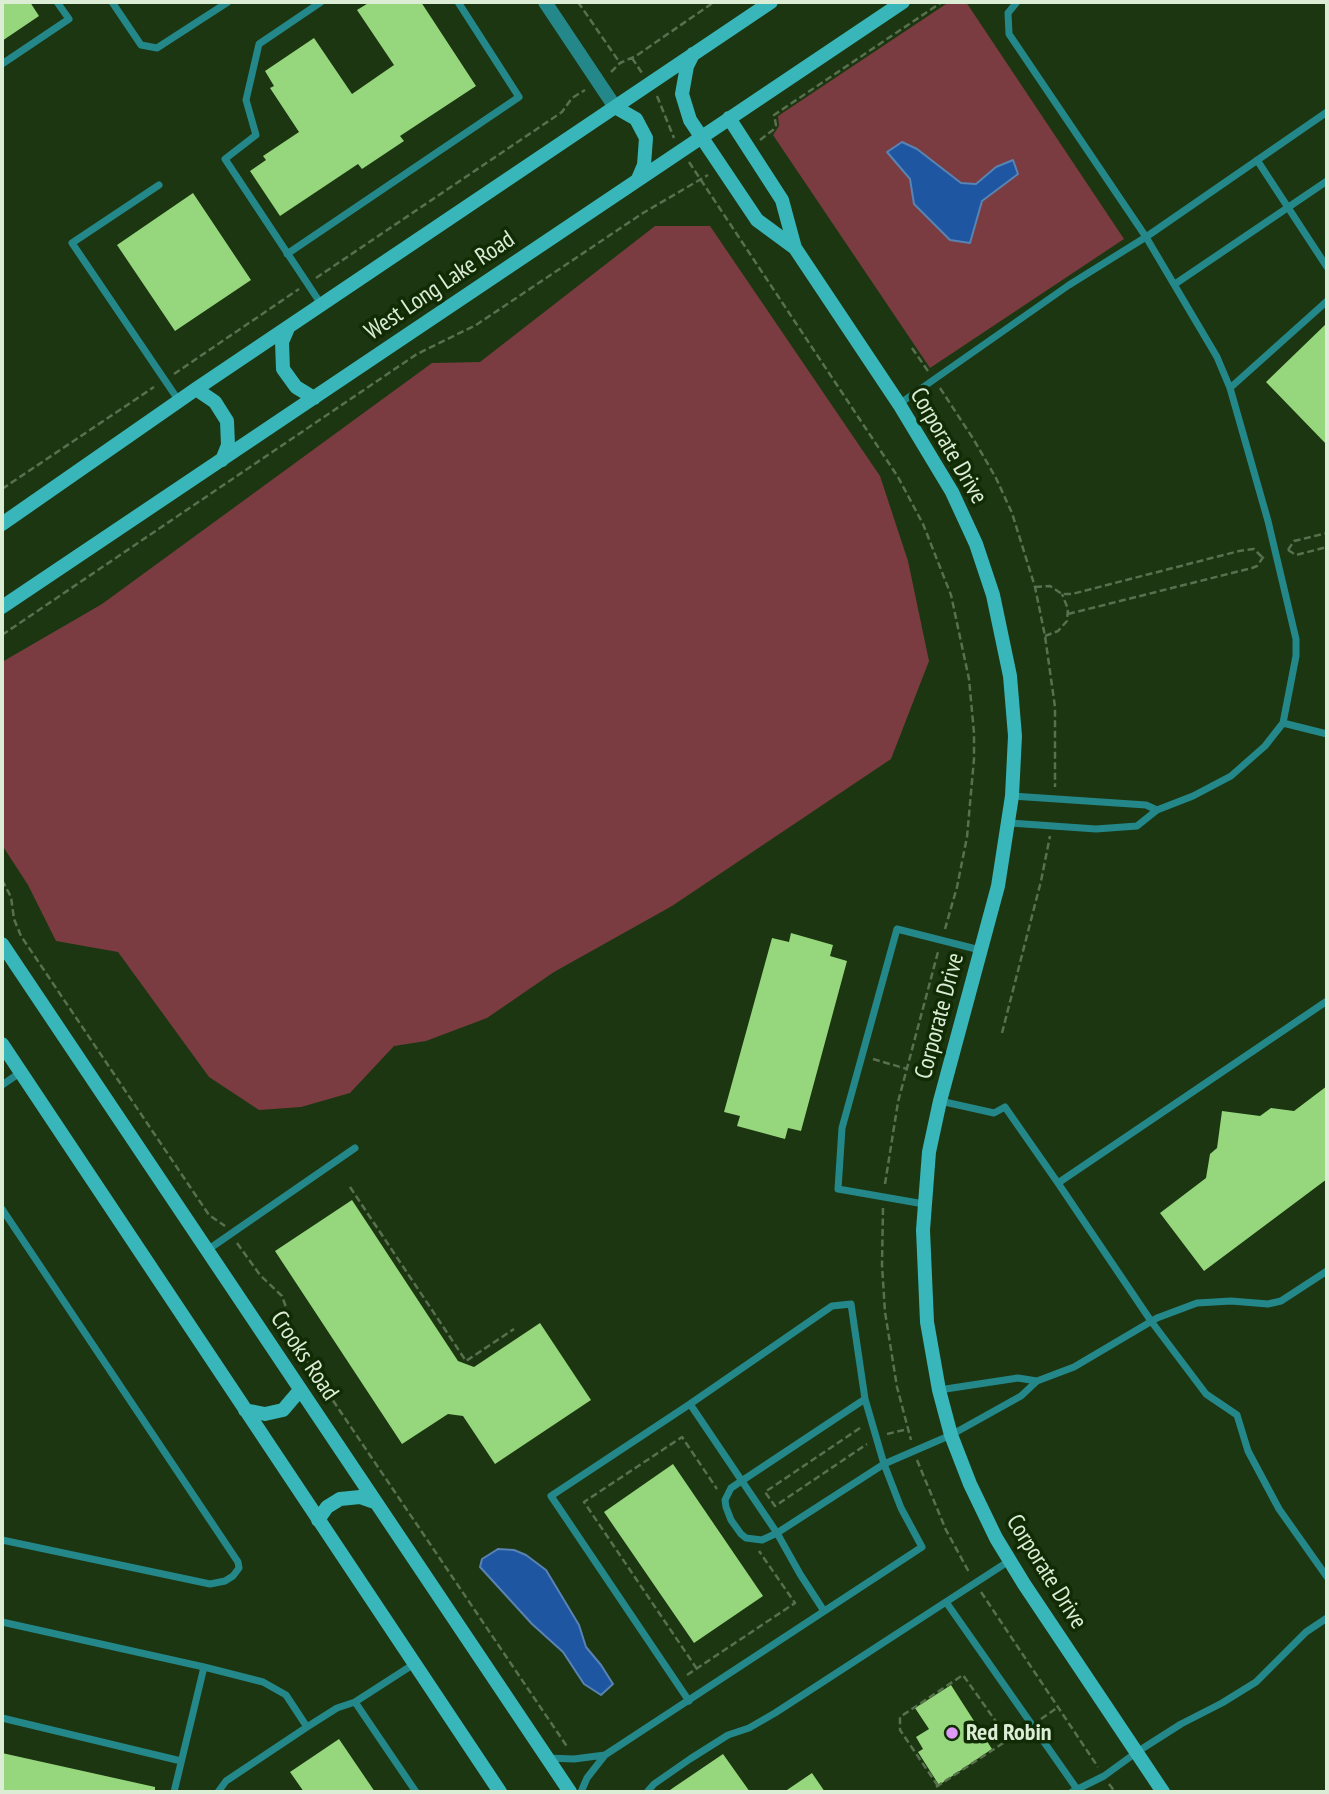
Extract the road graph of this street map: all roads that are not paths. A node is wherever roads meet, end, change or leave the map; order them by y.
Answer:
1 (57, 2) edge
2 (112, 2) edge
3 (228, 2) edge
4 (321, 2) edge
5 (458, 2) edge
6 (545, 2) edge
7 (771, 2) edge
8 (903, 2) edge
9 (1017, 2) edge
10 (693, 54) junction
11 (2, 64) edge
12 (615, 107) junction
13 (1327, 112) edge
14 (729, 118) junction
15 (701, 137) junction
16 (1257, 160) junction
17 (638, 180) junction
18 (1327, 181) edge
19 (159, 185) dead end
20 (1288, 208) junction
21 (1146, 237) junction
22 (795, 248) junction
23 (287, 254) junction
24 (1327, 267) edge
25 (1175, 284) junction
26 (1327, 301) edge
27 (321, 305) junction
28 (289, 327) junction
29 (1230, 388) junction
30 (196, 389) junction
31 (314, 398) junction
32 (179, 401) junction
33 (898, 404) junction
34 (222, 460) junction
35 (2, 524) edge
36 (2, 607) edge
37 (1283, 723) junction
38 (1327, 734) edge
39 (1012, 796) junction
40 (1157, 810) junction
41 (1010, 823) junction
42 (2, 944) edge
43 (981, 950) junction
44 (1327, 1001) edge
45 (2, 1044) edge
46 (21, 1072) junction
47 (2, 1085) edge
48 (940, 1101) junction
49 (355, 1148) dead end
50 (1058, 1183) junction
51 (924, 1204) junction
52 (2, 1209) edge
53 (206, 1251) junction
54 (1327, 1272) edge
55 (1151, 1321) junction
56 (1037, 1381) junction
57 (300, 1390) junction
58 (939, 1390) junction
59 (865, 1399) junction
60 (690, 1404) junction
61 (245, 1410) junction
62 (951, 1435) junction
63 (884, 1464) junction
64 (741, 1480) junction
65 (374, 1502) junction
66 (318, 1520) junction
67 (777, 1533) junction
68 (2, 1539) edge
69 (1009, 1561) junction
70 (1327, 1577) edge
71 (946, 1602) junction
72 (824, 1611) junction
73 (1327, 1618) edge
74 (2, 1622) edge
75 (414, 1664) junction
76 (204, 1667) junction
77 (689, 1701) junction
78 (355, 1702) junction
79 (2, 1718) edge
80 (307, 1727) junction
81 (1137, 1752) junction
82 (605, 1755) junction
83 (547, 1758) junction
84 (181, 1761) junction
85 (174, 1792) edge
86 (218, 1792) edge
87 (416, 1792) edge
88 (500, 1792) edge
89 (570, 1792) edge
90 (581, 1792) edge
91 (647, 1792) edge
92 (1076, 1792) edge
93 (1163, 1792) edge

1 - 11 lane
2 - 3 lane
4 - 23 lane
5 - 23 lane
6 - 12 street
7 - 10 main road, West Long Lake Road
8 - 14 main road, West Long Lake Road
9 - 21 lane
10 - 12 main road, West Long Lake Road
10 - 15 main road, Corporate Drive
12 - 17 main road
12 - 27 main road, West Long Lake Road
13 - 16 lane
14 - 15 main road, West Long Lake Road
14 - 22 main road, Corporate Drive
15 - 17 main road, West Long Lake Road
15 - 22 main road, Corporate Drive
16 - 20 lane
16 - 21 lane
17 - 31 main road, West Long Lake Road
18 - 20 lane
19 - 32 lane
20 - 24 lane
20 - 25 lane
21 - 25 lane
21 - 33 lane
22 - 33 main road, Corporate Drive
23 - 27 lane
25 - 29 lane
26 - 29 lane
27 - 28 main road, West Long Lake Road
28 - 30 main road, West Long Lake Road
28 - 31 main road
29 - 37 lane
30 - 32 main road, West Long Lake Road
30 - 34 main road
31 - 34 main road, West Long Lake Road
32 - 35 main road, West Long Lake Road
33 - 39 main road, Corporate Drive
34 - 36 main road, West Long Lake Road
37 - 38 lane
37 - 40 lane
39 - 40 lane
39 - 41 main road, Corporate Drive
40 - 41 lane
41 - 43 main road, Corporate Drive
42 - 53 main road, Crooks Road
43 - 48 main road, Corporate Drive
43 - 51 lane
44 - 50 lane
45 - 46 main road
46 - 47 lane
46 - 61 main road
48 - 50 lane
48 - 51 main road, Corporate Drive
49 - 53 lane
50 - 55 lane
51 - 58 main road, Corporate Drive
52 - 68 lane
53 - 57 main road, Crooks Road
54 - 55 lane
55 - 56 lane
55 - 70 lane
56 - 58 lane
56 - 62 lane
57 - 61 main road
57 - 65 main road, Crooks Road
58 - 62 main road, Corporate Drive
59 - 60 lane
59 - 63 lane
59 - 64 lane
60 - 64 lane
60 - 77 lane
61 - 66 main road
62 - 63 lane
62 - 69 main road, Corporate Drive
63 - 67 lane
63 - 72 lane
64 - 67 lane
64 - 67 lane
65 - 66 main road
65 - 83 main road, Crooks Road
66 - 75 main road
67 - 72 lane
69 - 71 lane
69 - 81 main road, Corporate Drive
71 - 91 lane
71 - 92 lane
72 - 77 lane
73 - 81 lane
74 - 76 lane
75 - 78 lane
75 - 88 main road
76 - 80 lane
76 - 84 lane
77 - 82 lane
78 - 80 lane
78 - 87 lane
79 - 84 lane
80 - 86 lane
81 - 92 lane
81 - 93 main road, Corporate Drive
82 - 83 lane
82 - 90 lane
83 - 89 main road, Crooks Road
84 - 85 lane

